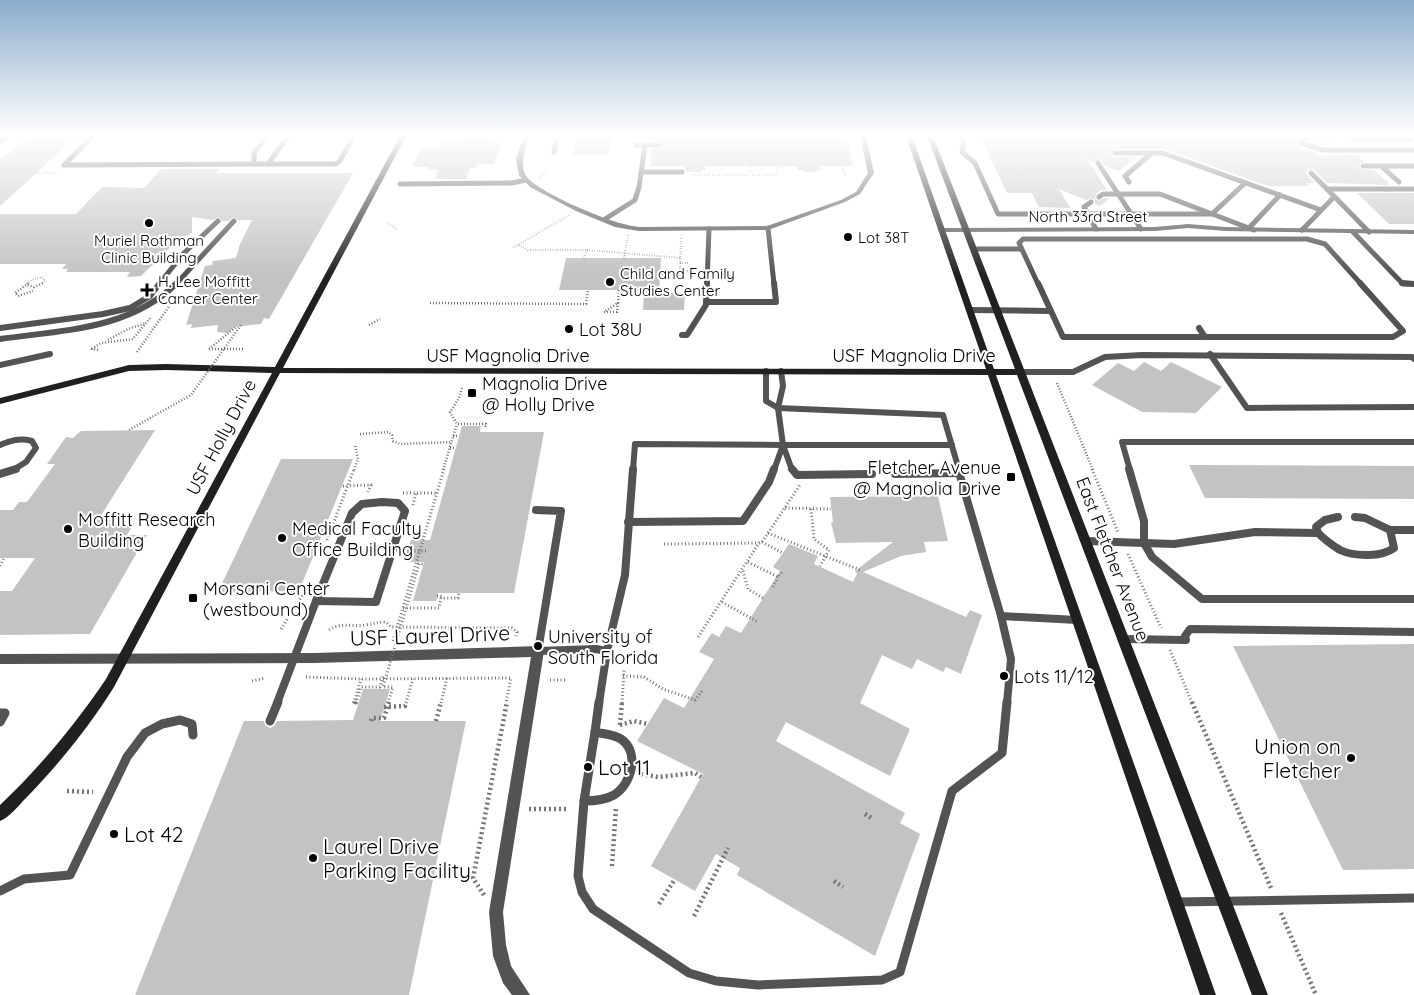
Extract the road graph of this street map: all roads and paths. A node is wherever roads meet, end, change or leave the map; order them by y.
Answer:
1 (378, 182) edge
2 (515, 182) edge
3 (528, 182) edge
4 (640, 182) edge
5 (865, 182) edge
6 (925, 182) edge
7 (948, 182) edge
8 (984, 182) edge
9 (1111, 182) edge
10 (1245, 182) edge
11 (1246, 182) edge
12 (1320, 182) edge
13 (400, 184) dead end
14 (1327, 189) junction
15 (1414, 189) edge
16 (1118, 194) junction
17 (1280, 196) junction
18 (1334, 196) junction
19 (1099, 197) dead end
20 (1091, 202) dead end
21 (578, 210) junction
22 (1321, 210) junction
23 (1088, 214) junction
24 (1131, 214) junction
25 (1212, 214) junction
26 (605, 219) junction
27 (234, 220) dead end
28 (218, 221) dead end
29 (388, 223) dead end
30 (629, 227) junction
31 (212, 228) junction
32 (228, 228) junction
33 (768, 228) junction
34 (709, 229) junction
35 (1096, 229) junction
36 (1141, 229) junction
37 (1252, 229) junction
38 (398, 230) dead end
39 (942, 230) junction
40 (966, 230) junction
41 (1302, 230) junction
42 (1353, 232) junction
43 (1369, 232) junction
44 (1414, 232) edge
45 (681, 235) dead end
46 (518, 245) junction
47 (513, 247) dead end
48 (1021, 249) junction
49 (587, 250) junction
50 (974, 250) junction
51 (626, 253) junction
52 (584, 258) dead end
53 (624, 258) dead end
54 (680, 258) junction
55 (680, 263) junction
56 (690, 263) dead end
57 (680, 271) junction
58 (689, 271) dead end
59 (660, 274) dead end
60 (26, 284) junction
61 (1414, 284) edge
62 (588, 290) dead end
63 (619, 290) dead end
64 (33, 291) dead end
65 (174, 300) dead end
66 (706, 302) junction
67 (430, 303) dead end
68 (618, 303) junction
69 (970, 310) junction
70 (997, 310) junction
71 (1049, 311) junction
72 (380, 319) dead end
73 (146, 323) dead end
74 (369, 325) dead end
75 (0, 328) edge
76 (1200, 328) dead end
77 (682, 335) dead end
78 (1205, 337) junction
79 (0, 339) edge
80 (108, 340) dead end
81 (245, 349) dead end
82 (137, 352) dead end
83 (50, 354) dead end
84 (1210, 354) junction
85 (1414, 359) edge
86 (0, 365) edge
87 (276, 370) junction
88 (766, 372) junction
89 (781, 372) junction
90 (991, 372) junction
91 (1021, 372) junction
92 (1055, 378) dead end
93 (462, 388) dead end
94 (0, 401) edge
95 (778, 408) junction
96 (1414, 408) edge
97 (457, 424) junction
98 (485, 429) dead end
99 (129, 430) dead end
100 (360, 434) dead end
101 (453, 436) junction
102 (459, 436) dead end
103 (452, 442) junction
104 (1414, 442) edge
105 (0, 445) edge
106 (355, 445) dead end
107 (783, 445) junction
108 (952, 445) junction
109 (450, 448) junction
110 (456, 448) dead end
111 (960, 473) junction
112 (0, 474) edge
113 (872, 474) dead end
114 (895, 474) dead end
115 (801, 484) dead end
116 (931, 485) dead end
117 (932, 496) dead end
118 (785, 508) junction
119 (811, 509) junction
120 (831, 509) dead end
121 (536, 510) dead end
122 (1338, 517) dead end
123 (1355, 517) dead end
124 (628, 522) junction
125 (1390, 530) junction
126 (1414, 530) edge
127 (768, 533) junction
128 (1318, 534) junction
129 (1087, 542) junction
130 (1123, 542) junction
131 (760, 543) junction
132 (1144, 543) junction
133 (664, 544) dead end
134 (323, 548) dead end
135 (407, 551) dead end
136 (420, 551) junction
137 (427, 551) dead end
138 (783, 552) dead end
139 (826, 556) junction
140 (4, 558) dead end
141 (748, 562) junction
142 (423, 564) dead end
143 (0, 566) edge
144 (820, 566) dead end
145 (860, 570) dead end
146 (742, 571) junction
147 (782, 572) dead end
148 (778, 577) junction
149 (309, 584) dead end
150 (772, 587) dead end
151 (459, 593) dead end
152 (763, 598) dead end
153 (1414, 599) edge
154 (316, 601) junction
155 (722, 602) junction
156 (403, 608) junction
157 (1001, 616) junction
158 (1077, 620) junction
159 (758, 622) dead end
160 (398, 627) junction
161 (281, 629) dead end
162 (329, 630) dead end
163 (1414, 632) edge
164 (516, 636) dead end
165 (698, 637) dead end
166 (1166, 639) junction
167 (1124, 640) junction
168 (393, 641) dead end
169 (538, 651) junction
170 (607, 651) junction
171 (294, 658) junction
172 (0, 660) edge
173 (122, 660) junction
174 (623, 676) dead end
175 (306, 677) dead end
176 (383, 677) junction
177 (265, 678) dead end
178 (447, 678) junction
179 (362, 679) junction
180 (413, 679) junction
181 (550, 680) dead end
182 (565, 680) dead end
183 (252, 682) dead end
184 (702, 691) dead end
185 (384, 707) dead end
186 (0, 713) edge
187 (270, 721) dead end
188 (371, 721) dead end
189 (436, 721) dead end
190 (0, 722) edge
191 (648, 724) dead end
192 (620, 726) dead end
193 (593, 732) junction
194 (193, 735) dead end
195 (636, 773) dead end
196 (701, 777) dead end
197 (68, 791) dead end
198 (92, 792) dead end
199 (584, 801) junction
200 (529, 809) dead end
201 (566, 809) dead end
202 (0, 814) edge
203 (865, 814) dead end
204 (873, 819) dead end
205 (728, 848) dead end
206 (674, 879) dead end
207 (834, 881) dead end
208 (843, 888) dead end
209 (0, 891) edge
210 (484, 893) dead end
211 (1414, 898) edge
212 (1276, 900) junction
213 (1176, 902) junction
214 (1224, 902) junction
215 (660, 904) dead end
216 (694, 916) dead end
217 (522, 995) edge
218 (1208, 995) edge
219 (1260, 995) edge
220 (1316, 995) edge

1 - 87 main road, USF Holly Drive
2 - 13 lane
3 - 21 street
4 - 26 lane
5 - 33 street
6 - 39 main road
7 - 40 main road, East Fletcher Avenue
8 - 23 lane
9 - 16 lane
10 - 25 lane
11 - 17 lane
12 - 14 lane
14 - 15 lane
14 - 18 lane
16 - 19 lane
16 - 24 lane
16 - 25 lane
17 - 22 lane
17 - 37 lane
18 - 22 lane
18 - 43 lane
20 - 23 lane
21 - 26 street
21 - 46 path
22 - 41 lane
23 - 24 lane
23 - 35 lane
24 - 25 lane
24 - 36 lane
25 - 37 lane
26 - 30 street
27 - 32 lane
28 - 31 lane
29 - 38 path
30 - 34 street
30 - 51 path
31 - 32 lane
31 - 75 lane
32 - 79 lane
33 - 34 street
33 - 66 lane
34 - 66 lane
35 - 36 street, North 33rd Street
35 - 40 street, North 33rd Street
36 - 37 street, North 33rd Street
37 - 41 street, North 33rd Street
39 - 40 street, North 33rd Street
39 - 69 main road
40 - 50 main road, East Fletcher Avenue
41 - 42 street, North 33rd Street
42 - 43 street, North 33rd Street
42 - 61 lane
43 - 44 street, North 33rd Street
45 - 54 path
46 - 47 path
46 - 49 path
48 - 50 lane
48 - 71 lane
48 - 78 lane
49 - 51 path
49 - 52 path
50 - 70 main road, East Fletcher Avenue
51 - 53 path
51 - 54 path
54 - 55 path
55 - 56 path
55 - 57 path
57 - 58 path
57 - 59 path
60 - 60 path
60 - 64 path
62 - 67 path
63 - 68 path
65 - 82 path
66 - 77 lane
68 - 68 path
69 - 70 lane
69 - 90 main road
70 - 71 lane
70 - 91 main road, East Fletcher Avenue
71 - 78 lane
72 - 74 path
73 - 80 path
76 - 78 lane
81 - 99 path, bridge
83 - 86 lane
84 - 85 lane
84 - 91 lane
84 - 96 lane
87 - 88 main road, USF Magnolia Drive
87 - 94 main road, USF Magnolia Drive
87 - 173 main road, USF Holly Drive
88 - 89 main road, USF Magnolia Drive
88 - 95 lane
89 - 90 main road, USF Magnolia Drive
89 - 95 lane
90 - 91 main road, USF Magnolia Drive
90 - 158 main road
91 - 129 main road, East Fletcher Avenue
92 - 130 path
93 - 97 path
95 - 107 lane
95 - 108 lane
97 - 98 path
97 - 101 path
100 - 103 path
101 - 102 path
101 - 103 path
103 - 109 path
104 - 132 lane
105 - 112 lane
106 - 134 path
107 - 108 lane
107 - 113 lane
107 - 124 lane
107 - 124 lane
108 - 111 lane
109 - 110 path
109 - 136 path
111 - 114 lane
111 - 157 lane
115 - 118 path
116 - 117 path
118 - 119 path
118 - 127 path
119 - 120 path
119 - 139 path
121 - 169 lane
122 - 128 lane
123 - 125 lane
124 - 170 lane
125 - 126 lane
125 - 128 lane
127 - 131 path
127 - 139 path
128 - 132 lane
129 - 130 lane
129 - 167 main road, East Fletcher Avenue
130 - 132 lane
130 - 166 path
131 - 133 path
131 - 138 path
131 - 141 path
132 - 153 lane
135 - 136 path
136 - 137 path
136 - 156 path
139 - 144 path
139 - 145 path
140 - 143 path
141 - 146 path
141 - 148 path
142 - 188 path, bridge
146 - 152 path
146 - 155 path
147 - 148 path
148 - 150 path
149 - 161 path
151 - 156 path
154 - 154 lane
154 - 171 lane
155 - 159 path
155 - 165 path
156 - 160 path
157 - 158 lane
157 - 199 lane
158 - 213 main road
160 - 162 path
160 - 164 path
160 - 168 path
163 - 166 lane
166 - 167 lane
166 - 212 path
167 - 214 main road, East Fletcher Avenue
169 - 170 lane
169 - 171 street, USF Laurel Drive
169 - 217 street
170 - 193 lane
171 - 173 street, USF Laurel Drive
171 - 187 lane
172 - 173 street, USF Laurel Drive
173 - 202 main road, USF Holly Drive
174 - 184 path
175 - 179 path
176 - 179 path
176 - 179 path
176 - 180 path
177 - 183 path
178 - 180 path
178 - 189 path
178 - 210 path
180 - 185 path
181 - 182 path
186 - 190 lane
191 - 192 path
193 - 199 lane
193 - 199 lane
194 - 209 lane
195 - 196 path
197 - 198 path
200 - 201 path
203 - 204 path
205 - 216 path
206 - 215 path
207 - 208 path
211 - 212 lane
212 - 214 lane
212 - 220 path
213 - 214 lane
213 - 218 main road
214 - 219 main road, East Fletcher Avenue

